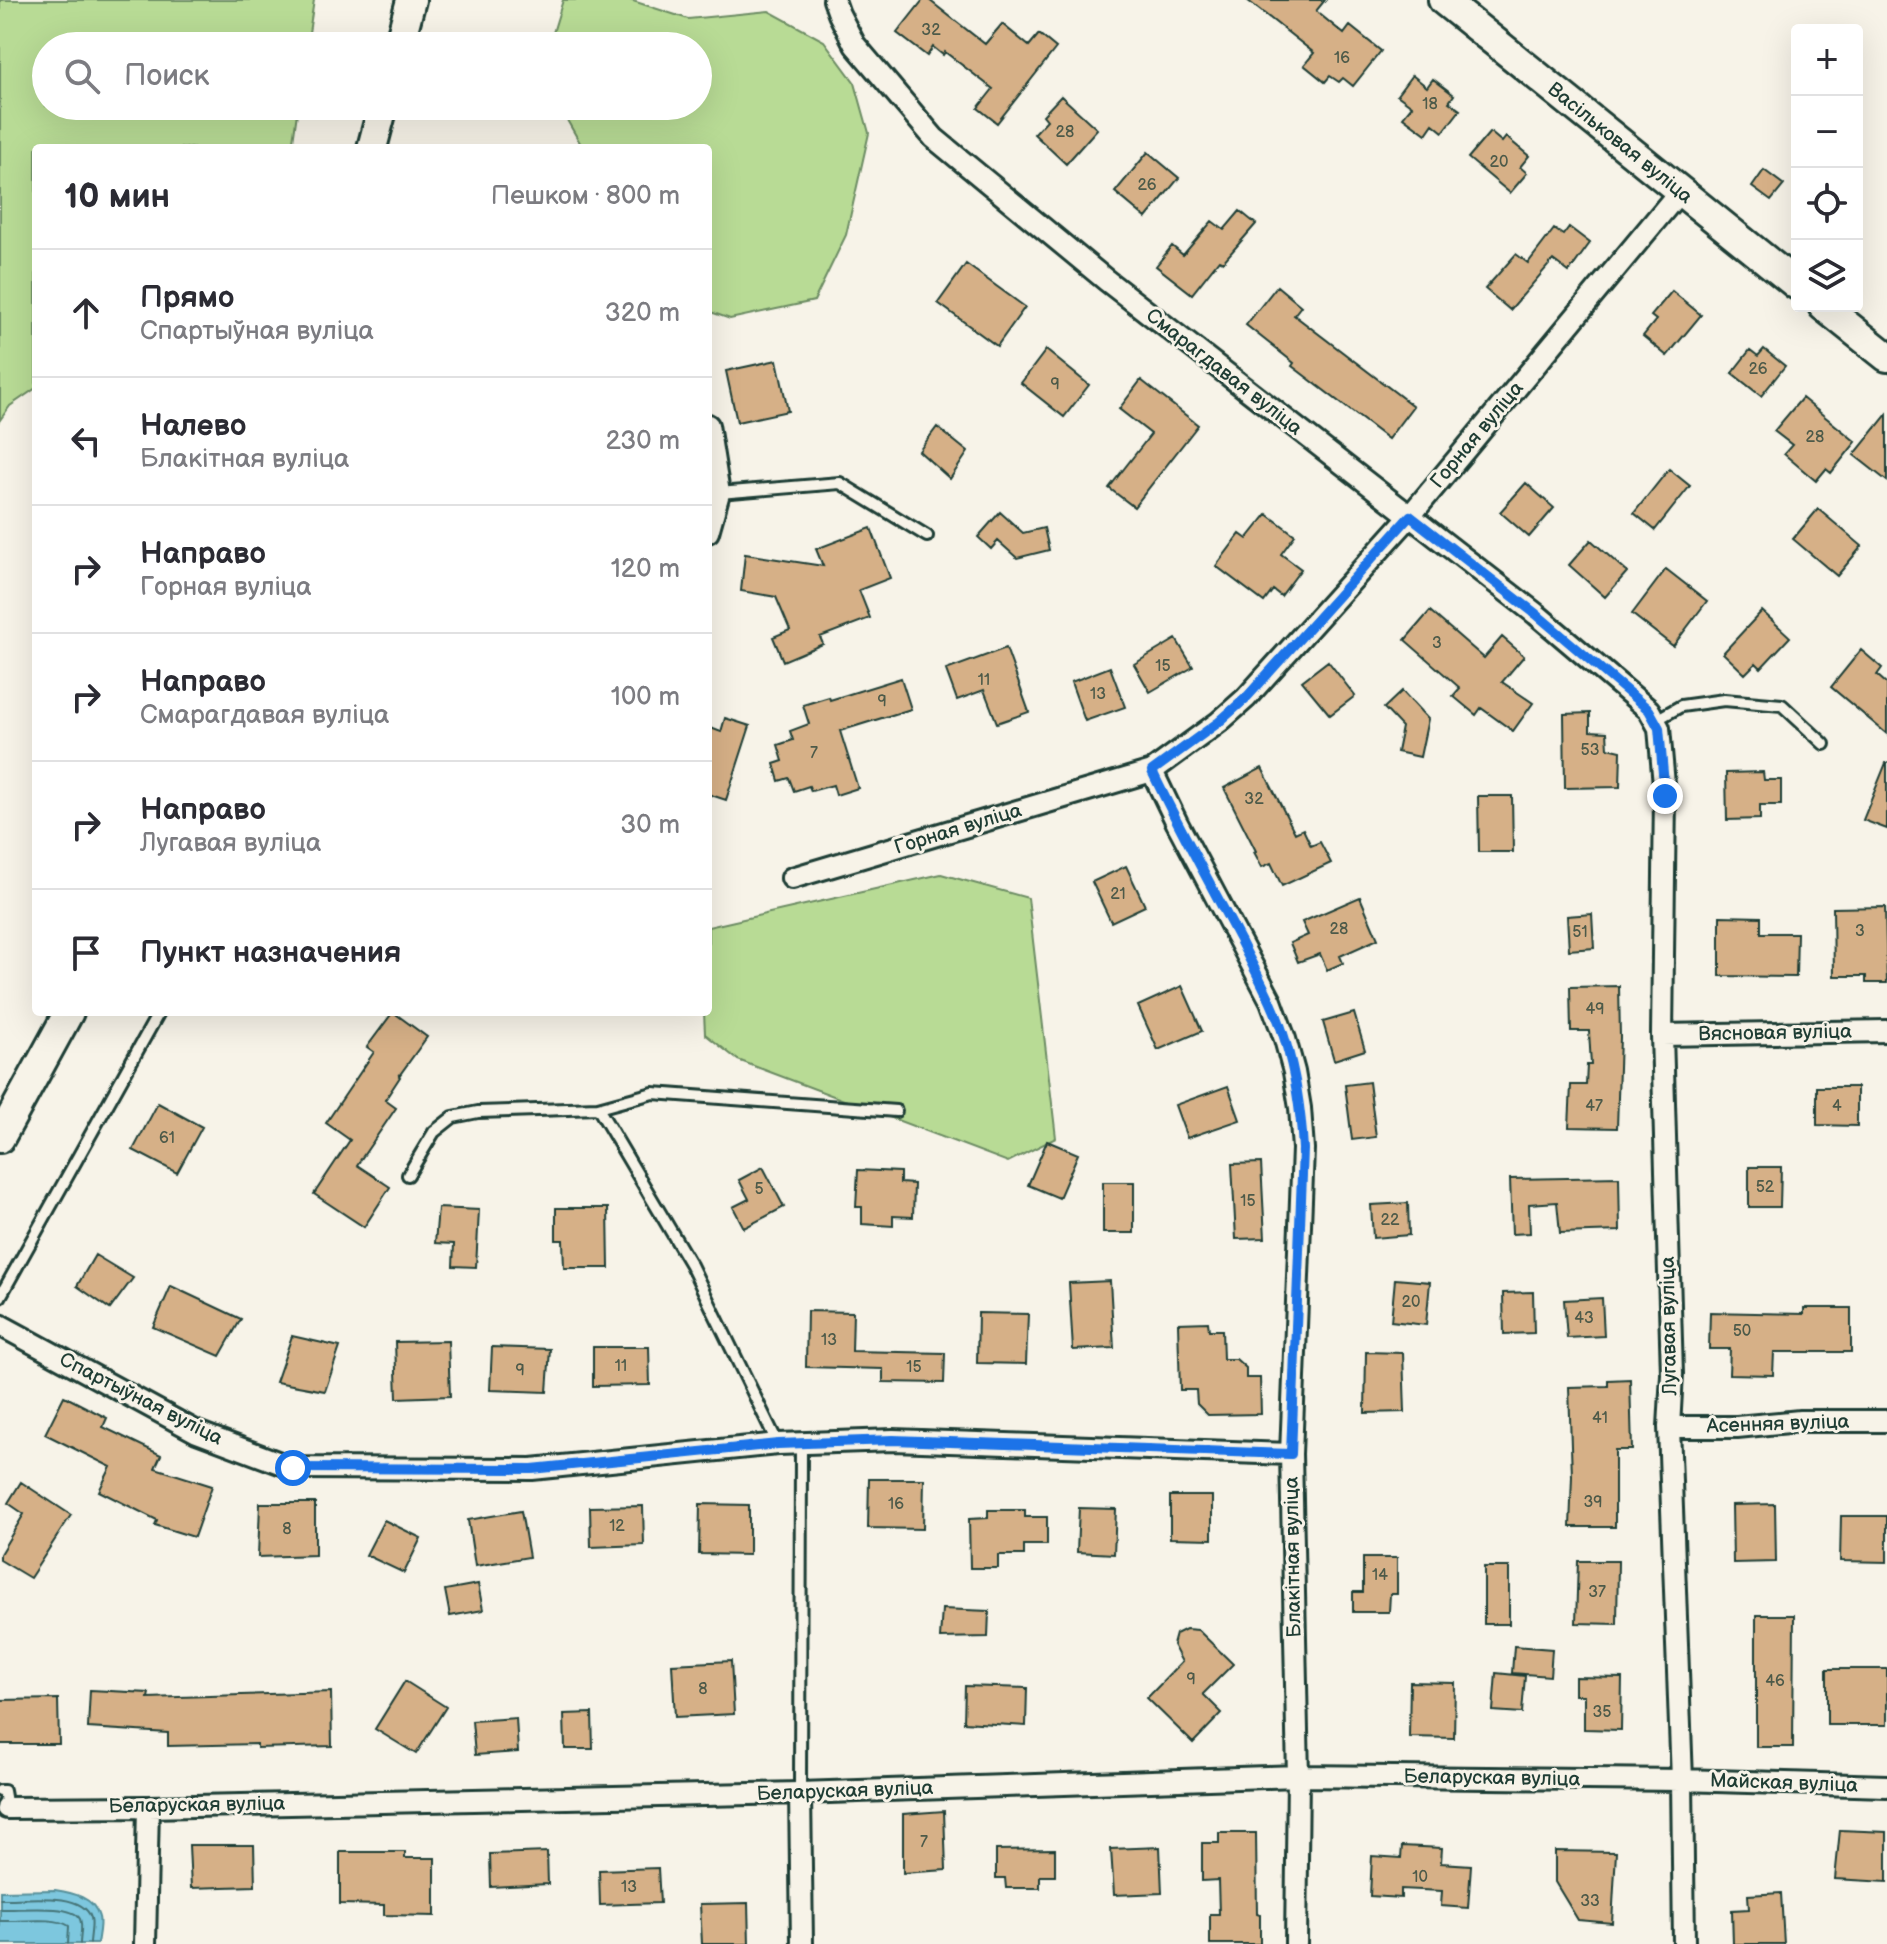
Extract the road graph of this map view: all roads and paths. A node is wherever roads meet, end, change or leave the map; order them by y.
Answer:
1 (411, 0) edge
2 (834, 0) edge
3 (1443, 0) edge
4 (403, 32) edge
5 (379, 120) edge
6 (373, 144) edge
7 (1680, 191) junction
8 (1791, 280) edge
9 (1831, 312) edge
10 (1887, 357) edge
11 (712, 450) edge
12 (719, 493) junction
13 (1410, 516) junction
14 (712, 518) edge
15 (927, 536) dead end
16 (1652, 715) junction
17 (1824, 744) dead end
18 (1152, 771) junction
19 (792, 878) dead end
20 (67, 1016) edge
21 (157, 1016) edge
22 (1887, 1031) edge
23 (1662, 1035) junction
24 (598, 1108) junction
25 (896, 1111) dead end
26 (0, 1138) edge
27 (408, 1175) dead end
28 (0, 1297) edge
29 (0, 1325) edge
30 (1887, 1421) edge
31 (1669, 1427) junction
32 (801, 1443) junction
33 (778, 1444) junction
34 (1291, 1454) junction
35 (1298, 1776) junction
36 (1682, 1780) junction
37 (1887, 1786) edge
38 (800, 1793) junction
39 (4, 1800) edge
40 (148, 1807) junction
41 (145, 1944) edge
42 (802, 1944) edge
43 (1296, 1944) edge
44 (1684, 1944) edge

1 - 4 street
2 - 13 street, Смарагдавая вуліца
3 - 7 street, Васільковая вуліца
5 - 6 street
7 - 8 street, Васільковая вуліца
7 - 13 street, Горная вуліца
9 - 10 street
11 - 12 street
12 - 14 street
12 - 15 lane
13 - 16 street, Смарагдавая вуліца
13 - 18 street, Горная вуліца
16 - 17 lane
16 - 23 street, Лугавая вуліца
18 - 19 street, Горная вуліца
18 - 34 street, Блакітная вуліца
20 - 26 street
21 - 28 lane
22 - 23 street, Вясновая вуліца
23 - 31 street, Лугавая вуліца
24 - 25 lane
24 - 27 lane
24 - 33 lane
29 - 33 street, Спартыўная вуліца
30 - 31 street, Асенняя вуліца
31 - 36 street, Лугавая вуліца
32 - 33 street, Спартыўная вуліца
32 - 34 street, Спартыўная вуліца
32 - 38 lane
34 - 35 street, Блакітная вуліца
35 - 36 street, Беларуская вуліца
35 - 38 street, Беларуская вуліца
35 - 43 street, Блакітная вуліца
36 - 37 street, Майская вуліца
36 - 44 street, Лугавая вуліца
38 - 40 street, Беларуская вуліца
38 - 42 street
39 - 40 street, Беларуская вуліца
40 - 41 street

